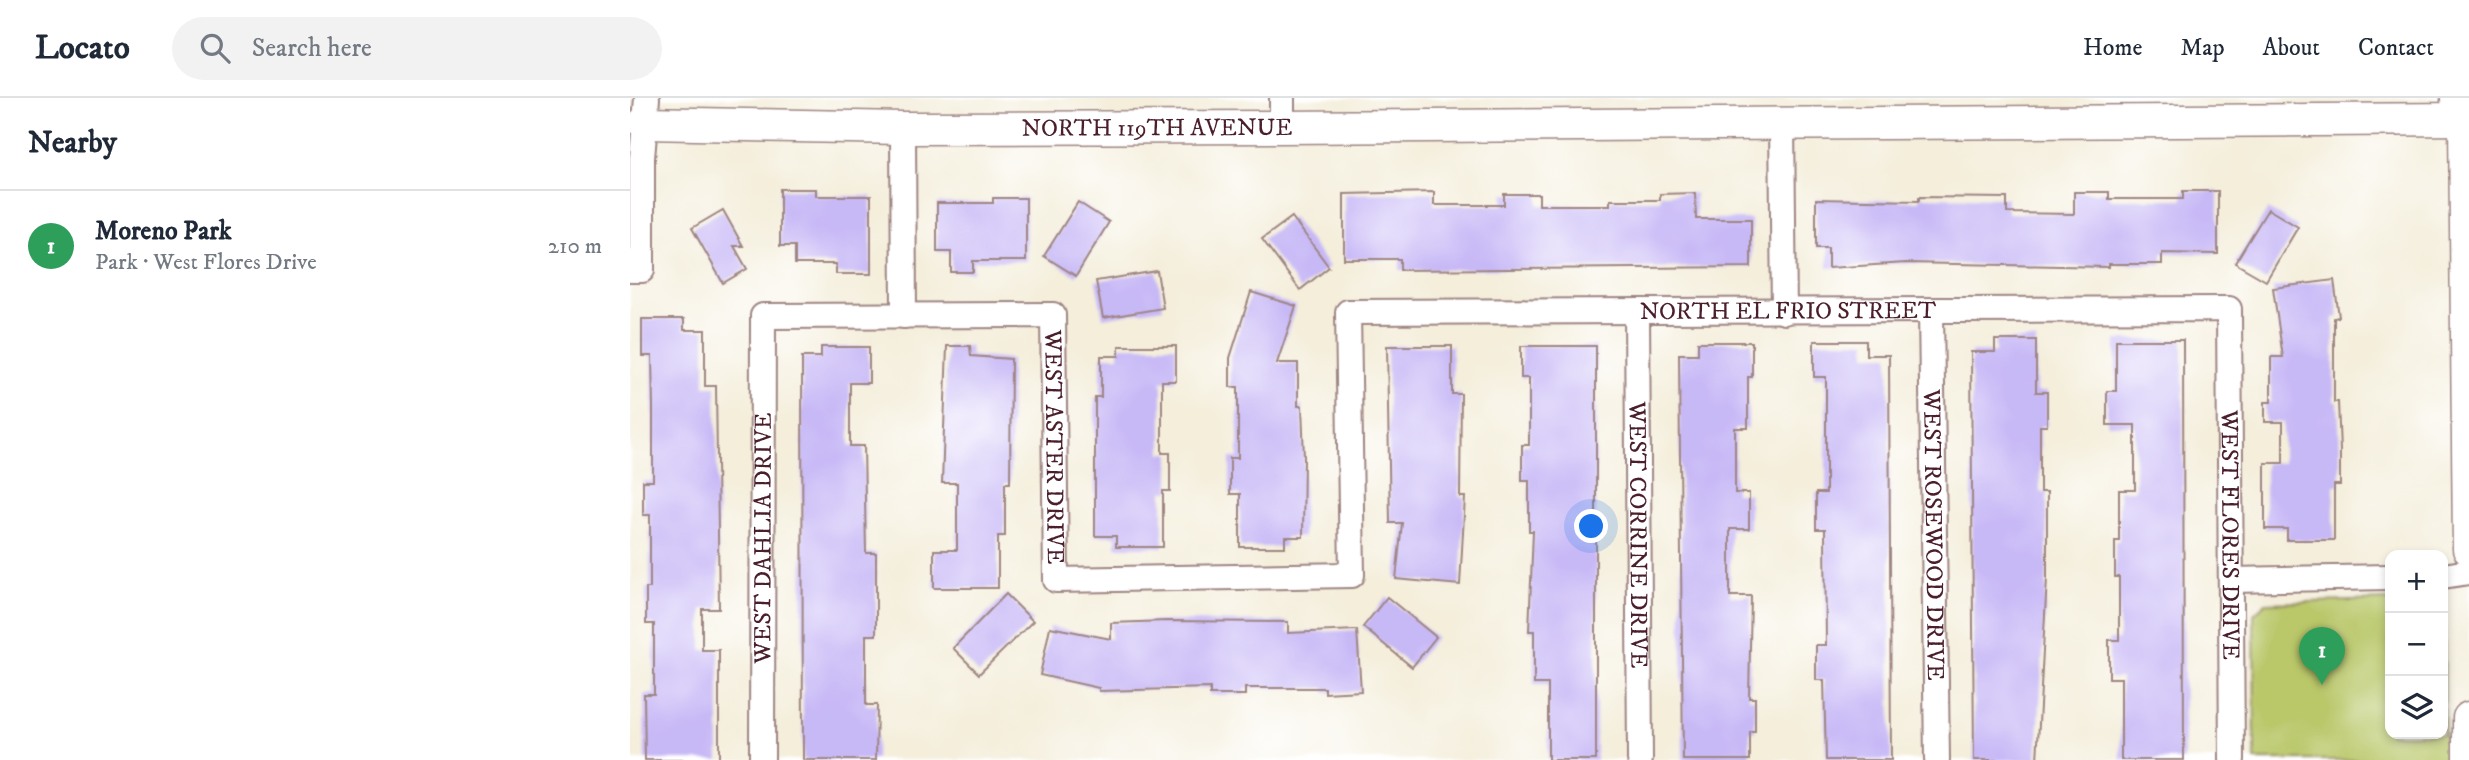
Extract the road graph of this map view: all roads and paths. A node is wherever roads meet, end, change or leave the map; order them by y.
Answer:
1 (645, 111) edge
2 (2465, 112) edge
3 (1282, 113) edge
4 (1782, 122) junction
5 (903, 128) junction
6 (636, 270) edge
7 (2229, 309) joint
8 (1637, 311) junction
9 (1931, 311) junction
10 (1784, 312) junction
11 (904, 316) junction
12 (2469, 548) edge
13 (2469, 572) edge
14 (2448, 575) edge
15 (2385, 577) edge
16 (1056, 580) joint
17 (2231, 580) junction
18 (2469, 719) edge
19 (762, 760) edge
20 (1640, 760) edge
21 (1937, 760) edge
22 (2232, 760) edge
23 (2469, 760) edge

1 - 5 street, NORTH 119TH AVENUE
1 - 6 street
2 - 4 street, NORTH 119TH AVENUE
2 - 12 street
3 - 4 street, NORTH 119TH AVENUE
3 - 5 street, NORTH 119TH AVENUE
4 - 10 street
5 - 11 street
7 - 9 street, NORTH EL FRIO STREET
7 - 17 street, WEST FLORES DRIVE
8 - 10 street, NORTH EL FRIO STREET
8 - 16 street, NORTH EL FRIO STREET
8 - 20 street, WEST CORRINE DRIVE
9 - 10 street, NORTH EL FRIO STREET
9 - 21 street, WEST ROSEWOOD DRIVE
11 - 16 street, WEST ASTER DRIVE
11 - 19 street, WEST DAHLIA DRIVE
13 - 14 street
15 - 17 street
17 - 22 street, WEST FLORES DRIVE
18 - 23 street

